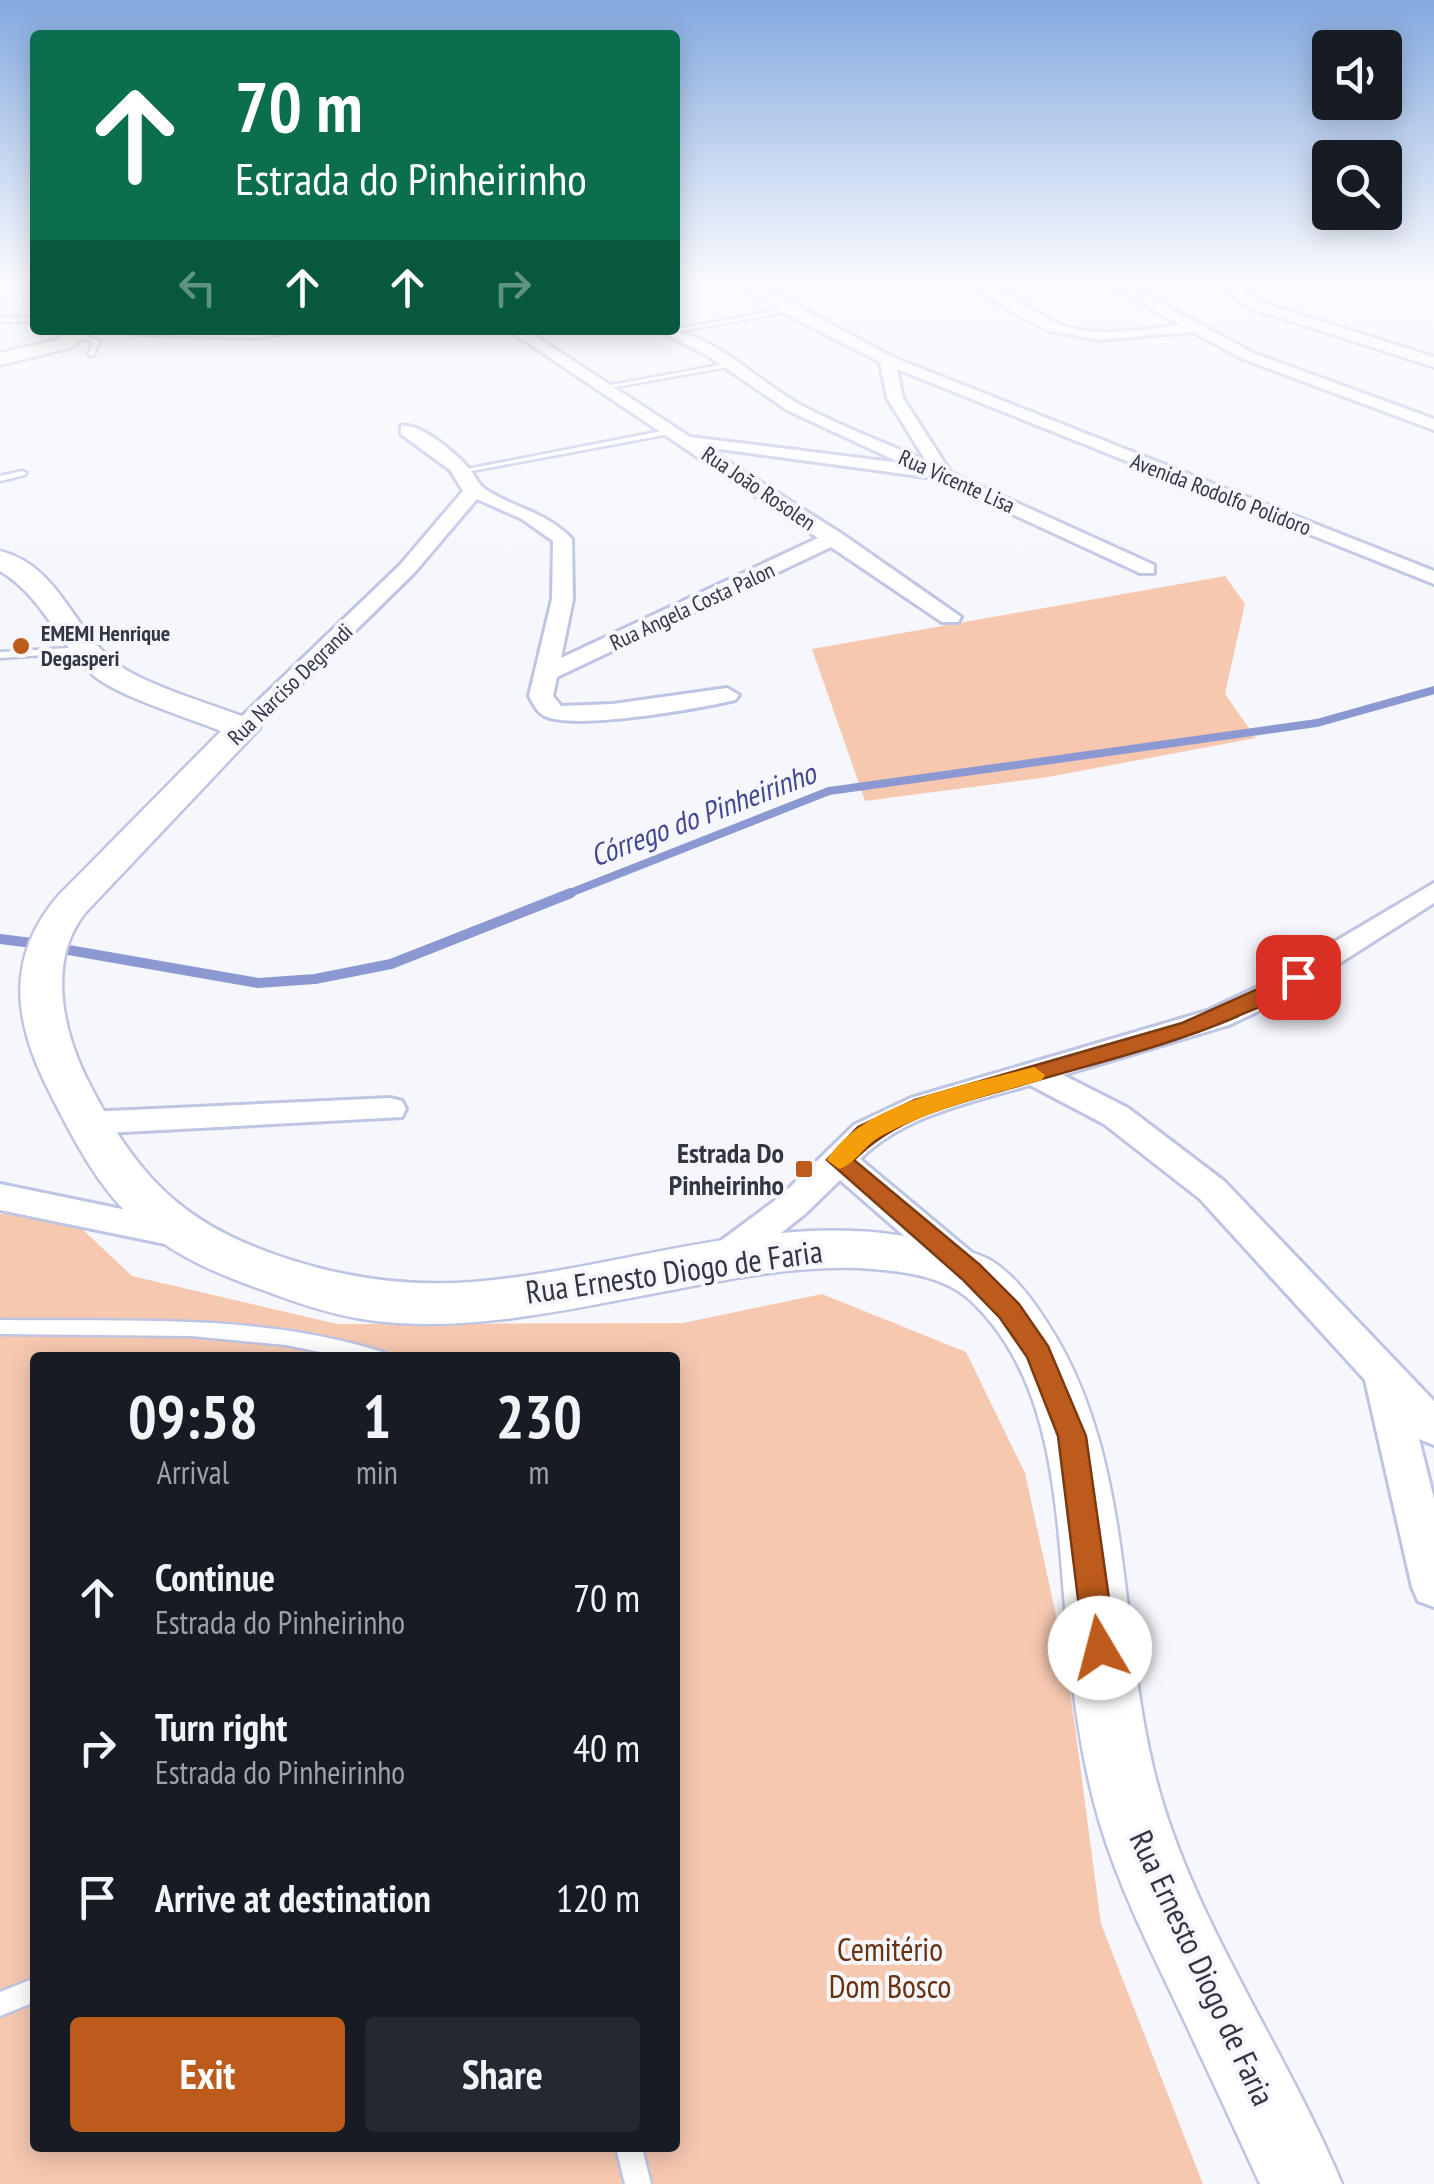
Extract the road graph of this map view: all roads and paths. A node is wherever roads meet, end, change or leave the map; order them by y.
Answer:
1 (596, 382) edge
2 (633, 382) edge
3 (756, 382) edge
4 (892, 382) edge
5 (942, 382) edge
6 (1316, 382) edge
7 (604, 387) junction
8 (1434, 425) edge
9 (407, 430) dead end
10 (680, 435) junction
11 (22, 473) dead end
12 (943, 474) junction
13 (0, 479) edge
14 (467, 481) junction
15 (834, 538) junction
16 (0, 559) edge
17 (1146, 569) dead end
18 (1434, 578) edge
19 (950, 618) dead end
20 (86, 650) junction
21 (0, 655) edge
22 (548, 673) junction
23 (727, 695) dead end
24 (243, 728) junction
25 (1434, 891) edge
26 (47, 942) joint
27 (1036, 1074) junction
28 (390, 1110) dead end
29 (87, 1123) junction
30 (839, 1160) junction
31 (0, 1197) edge
32 (180, 1234) junction
33 (720, 1261) junction
34 (971, 1272) junction
35 (0, 1327) edge
36 (359, 1352) edge
37 (1384, 1375) junction
38 (1434, 1428) edge
39 (1434, 1586) edge
40 (30, 1992) edge
41 (0, 2004) edge
42 (631, 2152) edge
43 (638, 2184) edge
44 (1302, 2184) edge

1 - 7 street, Rua João Rosolen
2 - 7 lane
3 - 12 street, Rua Vicente Lisa
4 - 12 street
5 - 18 street, Avenida Rodolfo Polidoro
6 - 8 street
7 - 10 street, Rua João Rosolen
9 - 14 street
10 - 12 street
10 - 14 lane
10 - 15 street, Rua João Rosolen
11 - 13 lane
12 - 17 street, Rua Vicente Lisa
14 - 22 street
14 - 24 street, Rua Narciso Degrandi
15 - 19 street, Rua João Rosolen
15 - 22 street, Rua Angela Costa Palon
16 - 20 main road
20 - 21 lane
20 - 24 main road
22 - 23 street
24 - 26 main road, Rua Narciso Degrandi
25 - 27 street
26 - 29 main road, Rua Ernesto Diogo de Faria
27 - 30 street
27 - 37 street
28 - 29 street
29 - 32 main road, Rua Ernesto Diogo de Faria
30 - 33 street
30 - 34 street
31 - 32 street, Rua Ernesto Diogo de Faria
32 - 33 main road, Rua Ernesto Diogo de Faria
33 - 34 main road, Rua Ernesto Diogo de Faria
34 - 44 main road, Rua Ernesto Diogo de Faria
35 - 36 lane
37 - 38 street
37 - 39 street
40 - 41 lane
42 - 43 lane

